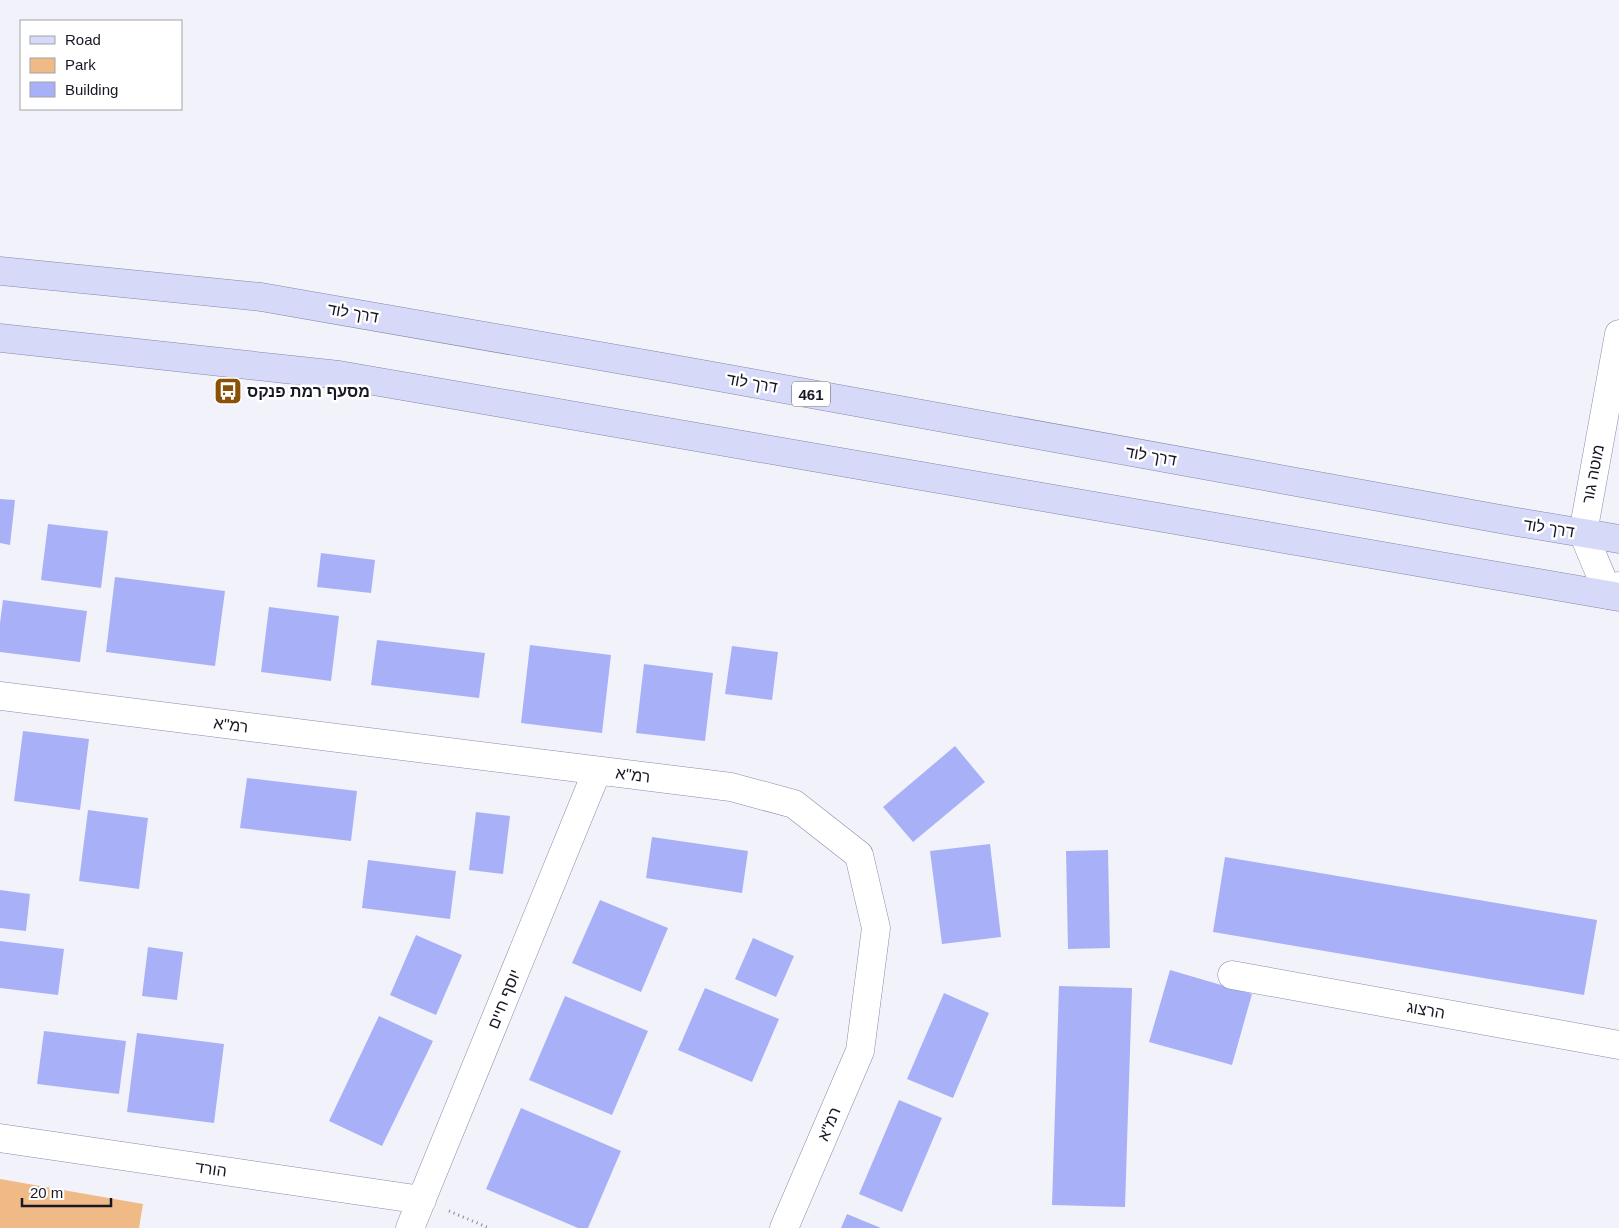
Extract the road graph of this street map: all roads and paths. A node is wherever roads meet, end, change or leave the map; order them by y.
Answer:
1 (0, 271) edge
2 (1619, 334) edge
3 (0, 338) edge
4 (1583, 533) junction
5 (1619, 539) edge
6 (1616, 593) edge
7 (0, 696) edge
8 (597, 771) junction
9 (1232, 975) dead end
10 (1619, 1045) edge
11 (0, 1138) edge
12 (422, 1200) junction
13 (410, 1228) edge
14 (490, 1228) edge
15 (784, 1228) edge

1 - 4 main road, דרך לוד / 461
2 - 4 street, מוטה גור
3 - 6 main road
4 - 5 main road, דרך לוד / 461
4 - 6 street
7 - 8 street, רמ"א
8 - 12 street, יוסף חיים
8 - 15 street, רמ"א
9 - 10 street, הרצוג
11 - 12 street, הורד
12 - 13 street, יוסף חיים
12 - 14 path

